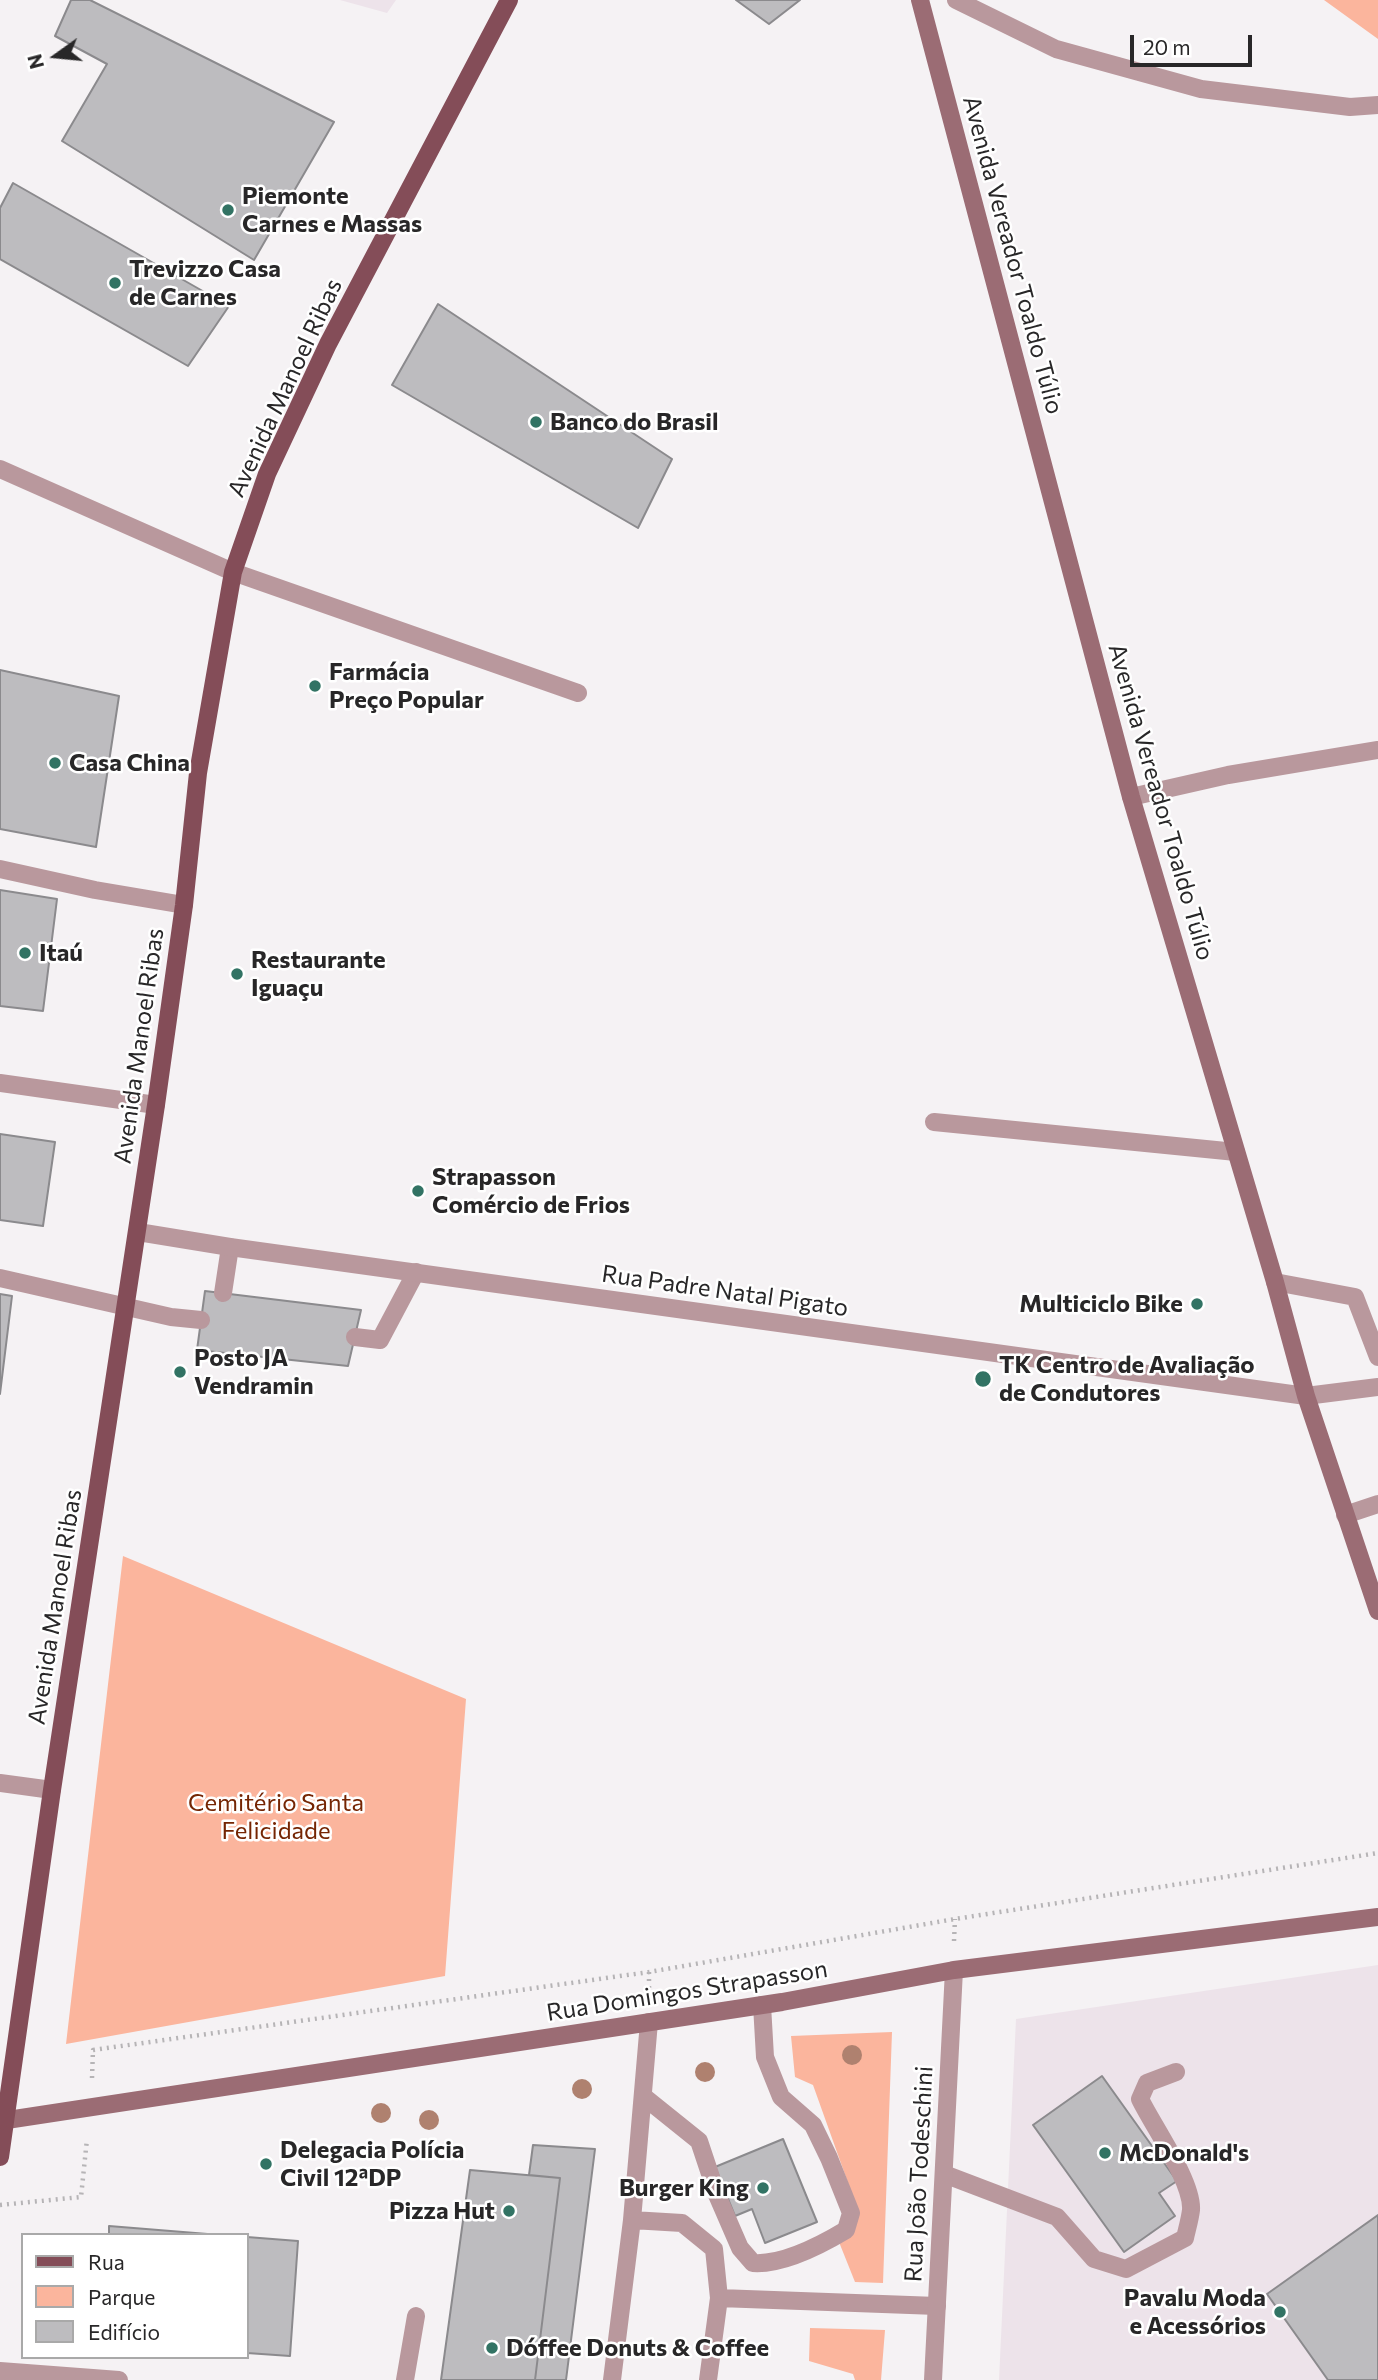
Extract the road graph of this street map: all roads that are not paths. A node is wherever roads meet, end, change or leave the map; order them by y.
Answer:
1 (509, 0) edge
2 (920, 0) edge
3 (956, 0) edge
4 (1378, 105) edge
5 (0, 469) edge
6 (233, 572) junction
7 (578, 693) dead end
8 (1378, 750) edge
9 (1131, 797) junction
10 (0, 869) edge
11 (184, 905) junction
12 (0, 1083) edge
13 (156, 1105) junction
14 (934, 1122) dead end
15 (1236, 1152) junction
16 (138, 1232) junction
17 (230, 1247) junction
18 (416, 1272) junction
19 (0, 1278) edge
20 (1275, 1282) junction
21 (223, 1293) dead end
22 (127, 1306) junction
23 (201, 1320) dead end
24 (355, 1337) dead end
25 (1378, 1357) edge
26 (1378, 1387) edge
27 (1306, 1396) junction
28 (1378, 1504) edge
29 (1345, 1515) junction
30 (1378, 1611) edge
31 (0, 1783) edge
32 (52, 1790) junction
33 (1378, 1917) edge
34 (954, 1970) junction
35 (762, 2005) junction
36 (649, 2022) junction
37 (1176, 2072) dead end
38 (643, 2096) junction
39 (2, 2121) edge
40 (0, 2157) edge
41 (944, 2174) junction
42 (632, 2220) junction
43 (719, 2298) junction
44 (937, 2306) junction
45 (416, 2316) dead end
46 (0, 2371) edge
47 (119, 2380) edge
48 (405, 2380) edge
49 (612, 2380) edge
50 (708, 2380) edge
51 (933, 2380) edge

1 - 6 main road, Avenida Manoel Ribas
2 - 9 main road, Avenida Vereador Toaldo Túlio
3 - 4 street
5 - 6 street
6 - 7 street
6 - 11 main road, Avenida Manoel Ribas
8 - 9 street
9 - 15 main road, Avenida Vereador Toaldo Túlio
10 - 11 street
11 - 13 main road, Avenida Manoel Ribas
12 - 13 street
13 - 16 main road, Avenida Manoel Ribas
14 - 15 street
15 - 20 main road, Avenida Vereador Toaldo Túlio
16 - 17 street, Rua Padre Natal Pigato
16 - 22 main road, Avenida Manoel Ribas
17 - 18 street, Rua Padre Natal Pigato
17 - 21 street
18 - 24 street
18 - 27 street, Rua Padre Natal Pigato
19 - 22 street
20 - 25 street
20 - 27 main road, Avenida Vereador Toaldo Túlio
22 - 23 street
22 - 32 main road, Avenida Manoel Ribas
26 - 27 street, Rua Padre Natal Pigato
27 - 29 main road, Avenida Vereador Toaldo Túlio
28 - 29 street
29 - 30 main road, Avenida Vereador Toaldo Túlio
31 - 32 street
32 - 39 main road, Avenida Manoel Ribas
33 - 34 main road, Rua Domingos Strapasson
34 - 35 main road, Rua Domingos Strapasson
34 - 41 street, Rua João Todeschini
35 - 36 main road, Rua Domingos Strapasson
35 - 38 street
36 - 38 street
36 - 39 main road, Rua Domingos Strapasson
37 - 41 street
38 - 42 street
39 - 40 main road, Avenida Manoel Ribas
41 - 44 street, Rua João Todeschini
42 - 43 street
42 - 49 street
43 - 44 street
43 - 50 street
44 - 51 street, Rua João Todeschini
45 - 48 street
46 - 47 street

